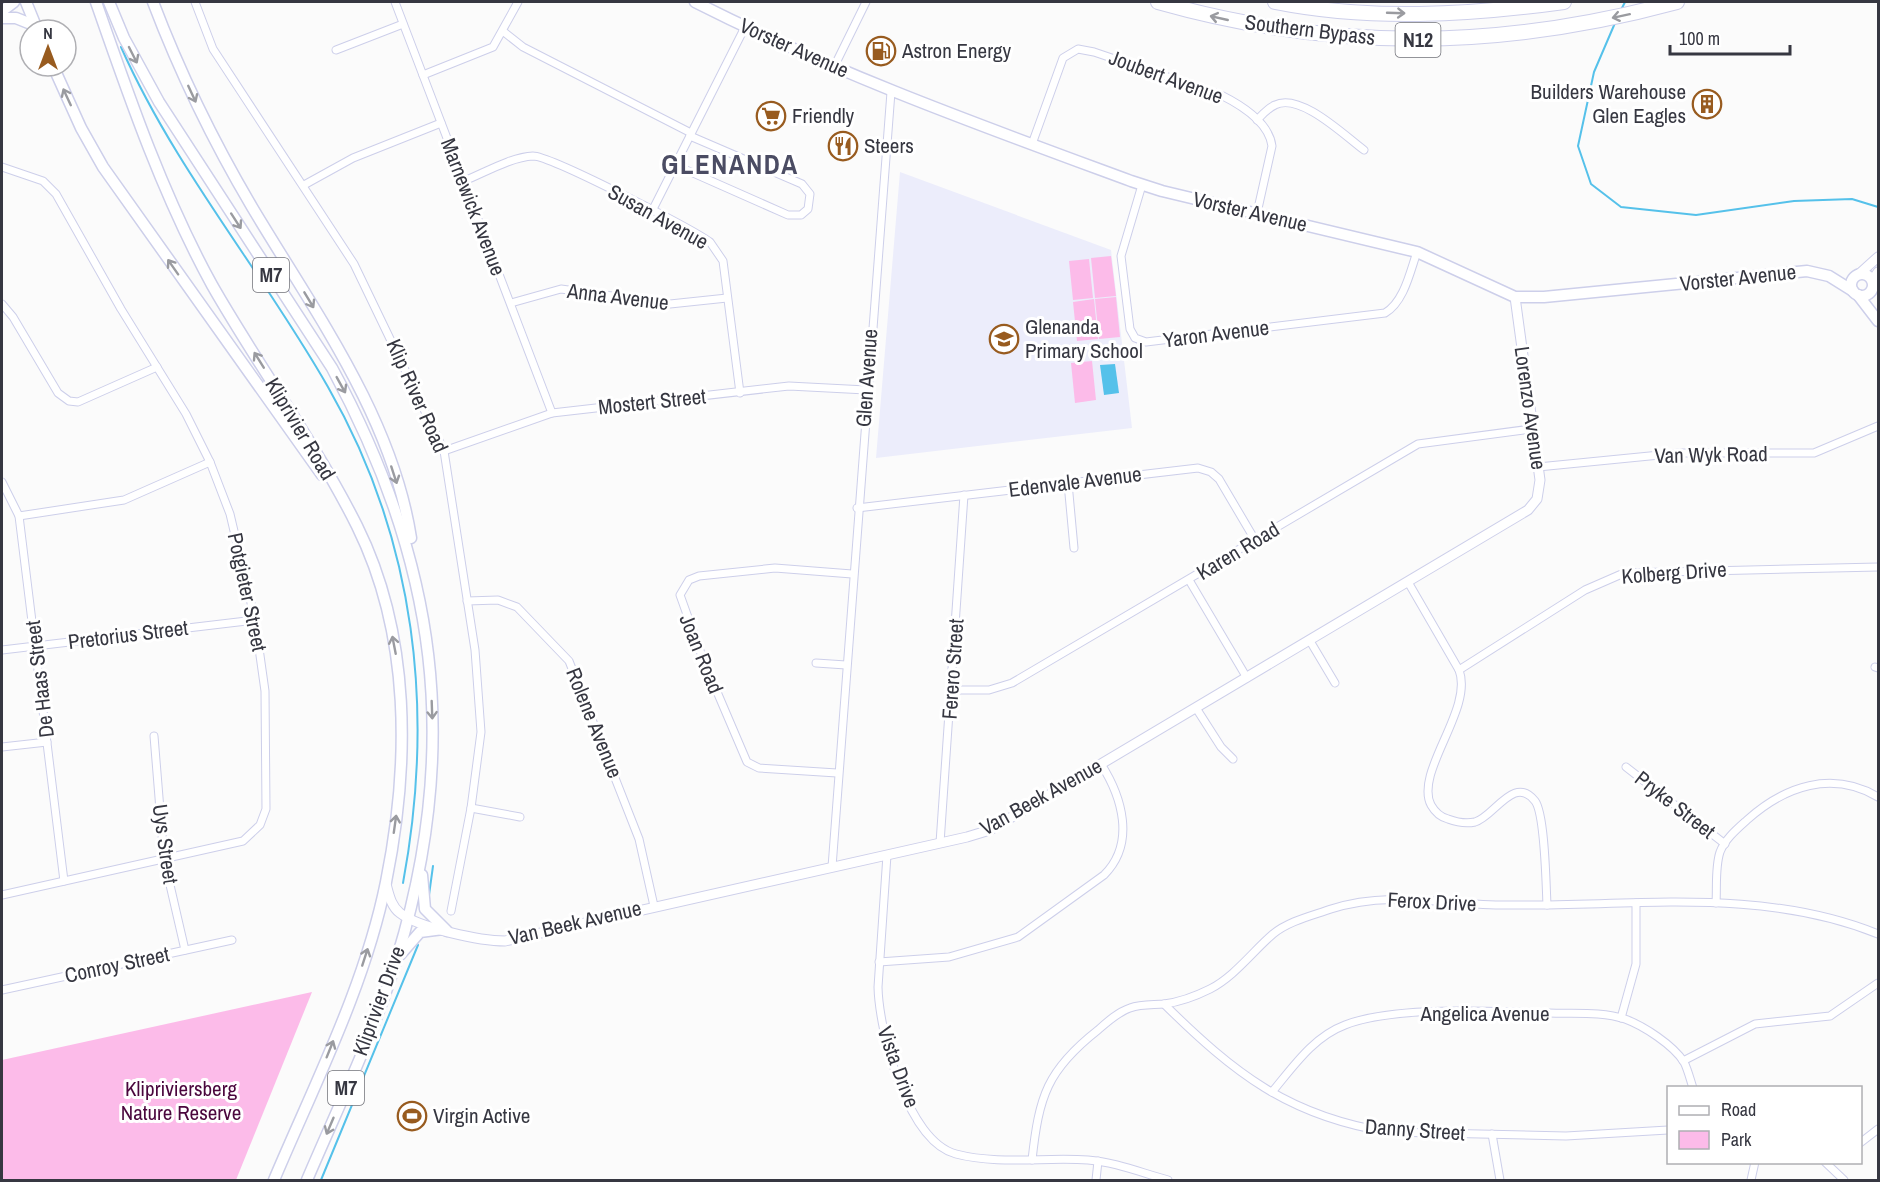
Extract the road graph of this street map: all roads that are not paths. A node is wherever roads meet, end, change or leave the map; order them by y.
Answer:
1 (14, 2) edge
2 (26, 2) edge
3 (96, 2) edge
4 (109, 2) edge
5 (153, 2) edge
6 (195, 2) edge
7 (395, 2) edge
8 (518, 2) edge
9 (695, 2) edge
10 (866, 2) edge
11 (1158, 2) edge
12 (1275, 2) edge
13 (1564, 2) edge
14 (1677, 2) edge
15 (2, 11) edge
16 (2, 18) edge
17 (33, 18) edge
18 (18, 19) edge
19 (403, 24) junction
20 (745, 27) junction
21 (504, 32) junction
22 (336, 50) dead end
23 (834, 67) junction
24 (423, 75) junction
25 (58, 78) edge
26 (891, 92) junction
27 (1257, 120) junction
28 (441, 123) junction
29 (691, 135) junction
30 (1032, 144) junction
31 (1364, 150) dead end
32 (675, 165) junction
33 (2, 167) edge
34 (464, 181) junction
35 (304, 185) junction
36 (1142, 185) junction
37 (652, 211) junction
38 (1257, 213) junction
39 (1417, 252) junction
40 (1878, 257) edge
41 (1829, 276) junction
42 (1856, 276) junction
43 (1874, 281) edge
44 (1856, 293) junction
45 (1515, 297) junction
46 (728, 298) junction
47 (511, 303) junction
48 (2, 304) edge
49 (1877, 318) edge
50 (157, 367) junction
51 (866, 390) junction
52 (740, 393) junction
53 (552, 413) junction
54 (1878, 426) edge
55 (1532, 429) junction
56 (444, 451) junction
57 (210, 462) junction
58 (1538, 467) junction
59 (2, 482) edge
60 (1068, 483) junction
61 (964, 495) junction
62 (342, 501) junction
63 (857, 507) junction
64 (1523, 514) joint
65 (19, 516) junction
66 (1255, 540) junction
67 (1074, 548) dead end
68 (411, 559) junction
69 (1878, 567) edge
70 (852, 574) junction
71 (1189, 580) junction
72 (1408, 582) junction
73 (467, 601) junction
74 (255, 620) junction
75 (1310, 640) junction
76 (36, 646) junction
77 (2, 650) edge
78 (816, 663) dead end
79 (846, 665) junction
80 (1459, 670) junction
81 (1247, 678) junction
82 (1335, 683) dead end
83 (951, 690) junction
84 (1196, 708) junction
85 (154, 736) dead end
86 (47, 742) junction
87 (2, 747) edge
88 (1233, 759) dead end
89 (1101, 764) junction
90 (1626, 767) dead end
91 (837, 773) junction
92 (1878, 796) edge
93 (471, 808) junction
94 (520, 817) dead end
95 (940, 843) junction
96 (1725, 844) junction
97 (422, 850) junction
98 (887, 855) junction
99 (164, 859) junction
100 (832, 867) junction
101 (63, 881) junction
102 (386, 882) junction
103 (2, 895) edge
104 (1636, 903) junction
105 (1716, 903) junction
106 (1547, 905) junction
107 (654, 906) junction
108 (451, 911) dead end
109 (408, 918) junction
110 (445, 930) junction
111 (1878, 934) edge
112 (232, 940) dead end
113 (185, 950) junction
114 (397, 958) junction
115 (879, 962) junction
116 (1878, 983) edge
117 (2, 990) edge
118 (1164, 1004) junction
119 (1621, 1018) junction
120 (1683, 1061) junction
121 (1692, 1086) edge
122 (1272, 1092) junction
123 (1878, 1129) edge
124 (1667, 1130) edge
125 (1492, 1134) junction
126 (1862, 1141) edge
127 (1032, 1160) junction
128 (1098, 1161) junction
129 (1755, 1164) edge
130 (1828, 1164) edge
131 (1838, 1164) edge
132 (1834, 1168) junction
133 (274, 1180) edge
134 (307, 1180) edge
135 (1096, 1180) edge
136 (1168, 1180) edge
137 (1500, 1180) edge
138 (1751, 1180) edge
139 (1844, 1180) edge

1 - 15 main road
2 - 17 main road
62 -> 3 main road, Kliprivier Road / M7
4 -> 68 main road, M7
5 -> 68 main road
6 - 35 street, Klip River Road
7 - 19 street, Marnewick Avenue
8 - 21 street
9 - 20 main road, Vorster Avenue
10 - 23 street
14 -> 11 highway, Southern Bypass / N12
12 -> 13 highway, Southern Bypass / N12
16 - 18 main road
19 - 22 street
19 - 24 street, Marnewick Avenue
20 - 23 main road, Vorster Avenue
20 - 29 street
21 - 24 street
21 - 29 street
23 - 26 main road, Vorster Avenue
24 - 28 street, Marnewick Avenue
62 -> 25 main road
26 - 30 main road, Vorster Avenue
26 - 51 street, Glen Avenue
27 - 30 street, Joubert Avenue
27 - 31 street
27 - 38 street, Joubert Avenue
28 - 34 street, Marnewick Avenue
28 - 35 street
29 - 32 street
29 - 32 street
30 - 36 main road, Vorster Avenue
32 - 37 street
33 - 50 street, Potgieter Street
34 - 37 street, Susan Avenue
34 - 47 street, Marnewick Avenue
35 - 56 street, Klip River Road
36 - 38 main road, Vorster Avenue
36 - 39 street, Yaron Avenue
37 - 46 street, Susan Avenue
38 - 39 main road, Vorster Avenue
39 - 45 main road, Vorster Avenue
40 - 42 street
41 - 42 main road, Vorster Avenue
41 - 44 main road, Vorster Avenue
41 - 45 main road, Vorster Avenue
42 - 43 main road, Vorster Avenue
42 - 44 main road
43 - 44 main road
43 - 49 main road, Vorster Avenue
44 - 49 main road, Vorster Avenue
45 - 55 street, Lorenzo Avenue
46 - 47 street, Anna Avenue
46 - 52 street, Susan Avenue
47 - 53 street, Marnewick Avenue
48 - 50 street
50 - 57 street, Potgieter Street
51 - 52 street, Mostert Street
51 - 63 street, Glen Avenue
52 - 53 street, Mostert Street
53 - 56 street, Mostert Street
54 - 58 street, Van Wyk Road
55 - 58 street, Lorenzo Avenue
55 - 66 street, Karen Road
56 - 73 street, Klip River Road
57 - 65 street
57 - 74 street, Potgieter Street
58 - 64 street, Lorenzo Avenue
59 - 65 street, De Haas Street
60 - 61 street, Edenvale Avenue
60 - 66 street, Edenvale Avenue
60 - 67 street
61 - 63 street, Edenvale Avenue
61 - 83 street, Ferero Street
102 -> 62 main road, Kliprivier Road / M7
63 - 70 street, Glen Avenue
64 - 72 street, Van Beek Avenue
65 - 76 street, De Haas Street
66 - 71 street, Karen Road
68 -> 97 main road, M7
69 - 80 street, Kolberg Drive
70 - 79 street, Glen Avenue
70 - 91 street, Joan Road
71 - 81 street
71 - 83 street, Karen Road
72 - 75 street, Van Beek Avenue
72 - 80 street
73 - 93 street, Klip River Road
73 - 107 street, Rolene Avenue
74 - 76 street, Pretorius Street
74 - 99 street, Potgieter Street
75 - 81 street, Van Beek Avenue
75 - 82 street
76 - 77 street, Pretorius Street
76 - 86 street, De Haas Street
78 - 79 street
79 - 91 street, Glen Avenue
80 - 106 street
81 - 84 street, Van Beek Avenue
83 - 95 street, Ferero Street
84 - 88 street
84 - 89 street, Van Beek Avenue
85 - 99 street, Uys Street
86 - 87 street
86 - 101 street, De Haas Street
89 - 95 street, Van Beek Avenue
89 - 115 street
90 - 96 street, Pryke Street
91 - 100 street, Glen Avenue
92 - 96 street
93 - 94 street
93 - 108 street, Klip River Road
95 - 98 street, Van Beek Avenue
96 - 105 street
97 - 109 main road, Kliprivier Drive / M7
97 - 110 main road
98 - 100 street, Van Beek Avenue
98 - 115 street, Vista Drive
99 - 101 street, Potgieter Street
99 - 113 street, Uys Street
100 - 107 street, Van Beek Avenue
101 - 103 street, Potgieter Street
102 - 109 street
133 -> 102 main road, Kliprivier Drive / M7
104 - 105 street, Ferox Drive
104 - 106 street, Ferox Drive
104 - 119 street
105 - 111 street, Ferox Drive
106 - 118 street, Ferox Drive
107 - 110 street, Van Beek Avenue
109 - 110 street, Van Beek Avenue
109 - 114 main road, Kliprivier Drive / M7
110 - 114 main road
112 - 113 street, Conroy Street
113 - 117 street, Conroy Street
114 -> 134 main road, Kliprivier Drive / M7
115 - 127 street, Vista Drive
116 - 120 street
118 - 122 street, Danny Street
118 - 127 street, Ferox Drive
119 - 120 street, Angelica Avenue
119 - 122 street, Angelica Avenue
120 - 121 street, Angelica Avenue
122 - 125 street, Danny Street
123 - 126 street
124 - 125 street, Danny Street
125 - 137 street
127 - 128 street, Vista Drive
128 - 135 street
128 - 136 street, Vista Drive
129 - 138 street
130 - 132 street
131 - 132 street
132 - 139 street

